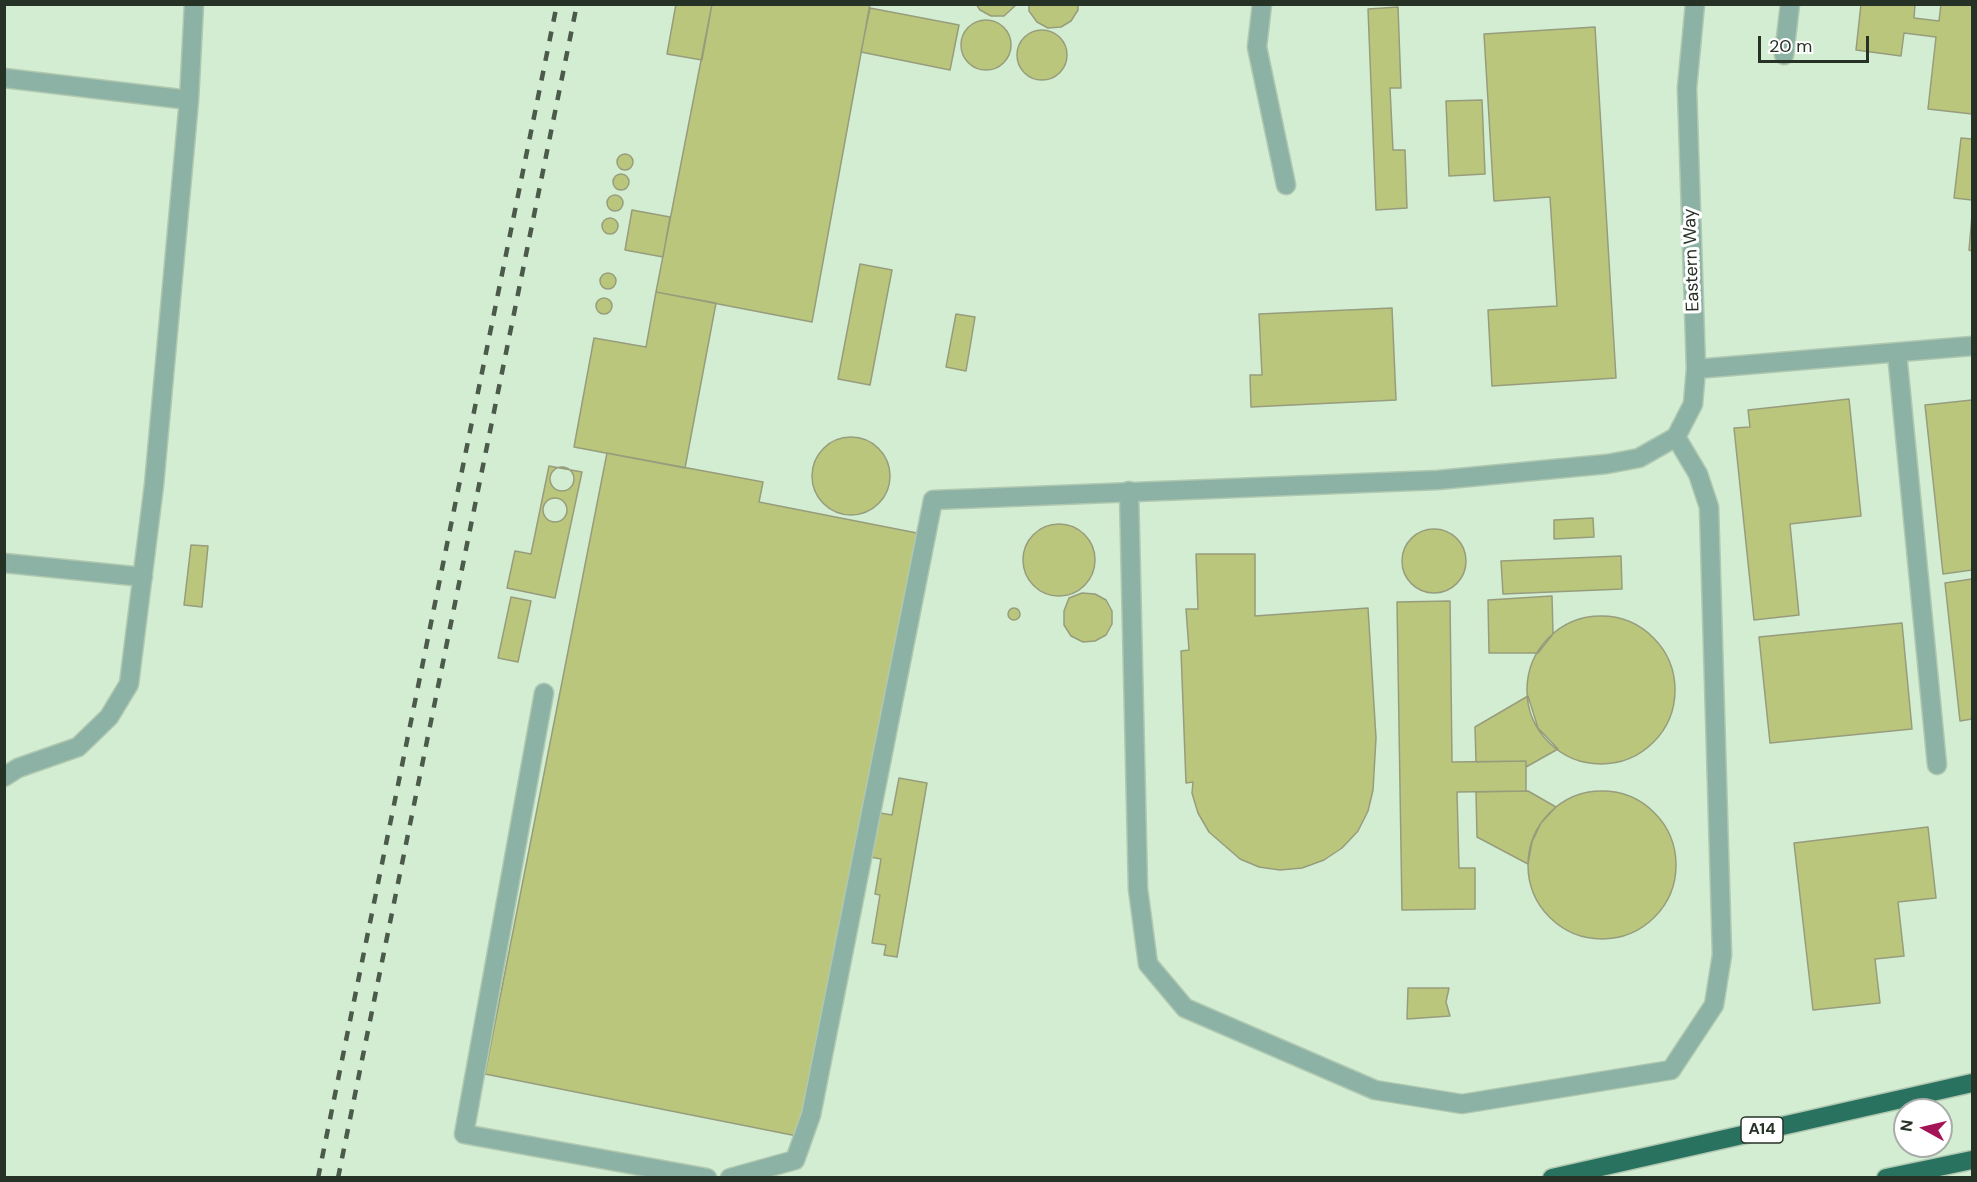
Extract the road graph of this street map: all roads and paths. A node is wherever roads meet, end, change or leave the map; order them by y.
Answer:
1 (194, 4) edge
2 (1262, 4) edge
3 (1695, 4) edge
4 (1790, 4) edge
5 (1784, 55) dead end
6 (4, 78) edge
7 (189, 100) junction
8 (1286, 185) dead end
9 (1972, 346) edge
10 (1897, 353) junction
11 (1696, 369) junction
12 (1676, 437) junction
13 (1129, 491) junction
14 (4, 563) edge
15 (143, 577) junction
16 (544, 693) dead end
17 (1936, 765) dead end
18 (4, 777) edge
19 (1972, 1083) edge
20 (1972, 1160) edge
21 (707, 1178) edge
22 (730, 1178) edge
23 (1552, 1178) edge
24 (1886, 1178) edge

1 - 7 street
2 - 8 street
3 - 11 street, Eastern Way
4 - 5 street
6 - 7 street
7 - 15 street
9 - 10 street
10 - 11 street
10 - 17 street
11 - 12 street, Eastern Way
12 - 13 street
12 - 13 street
13 - 22 street
14 - 15 street
15 - 18 street
16 - 21 street
19 - 23 highway, A14
20 - 24 highway

